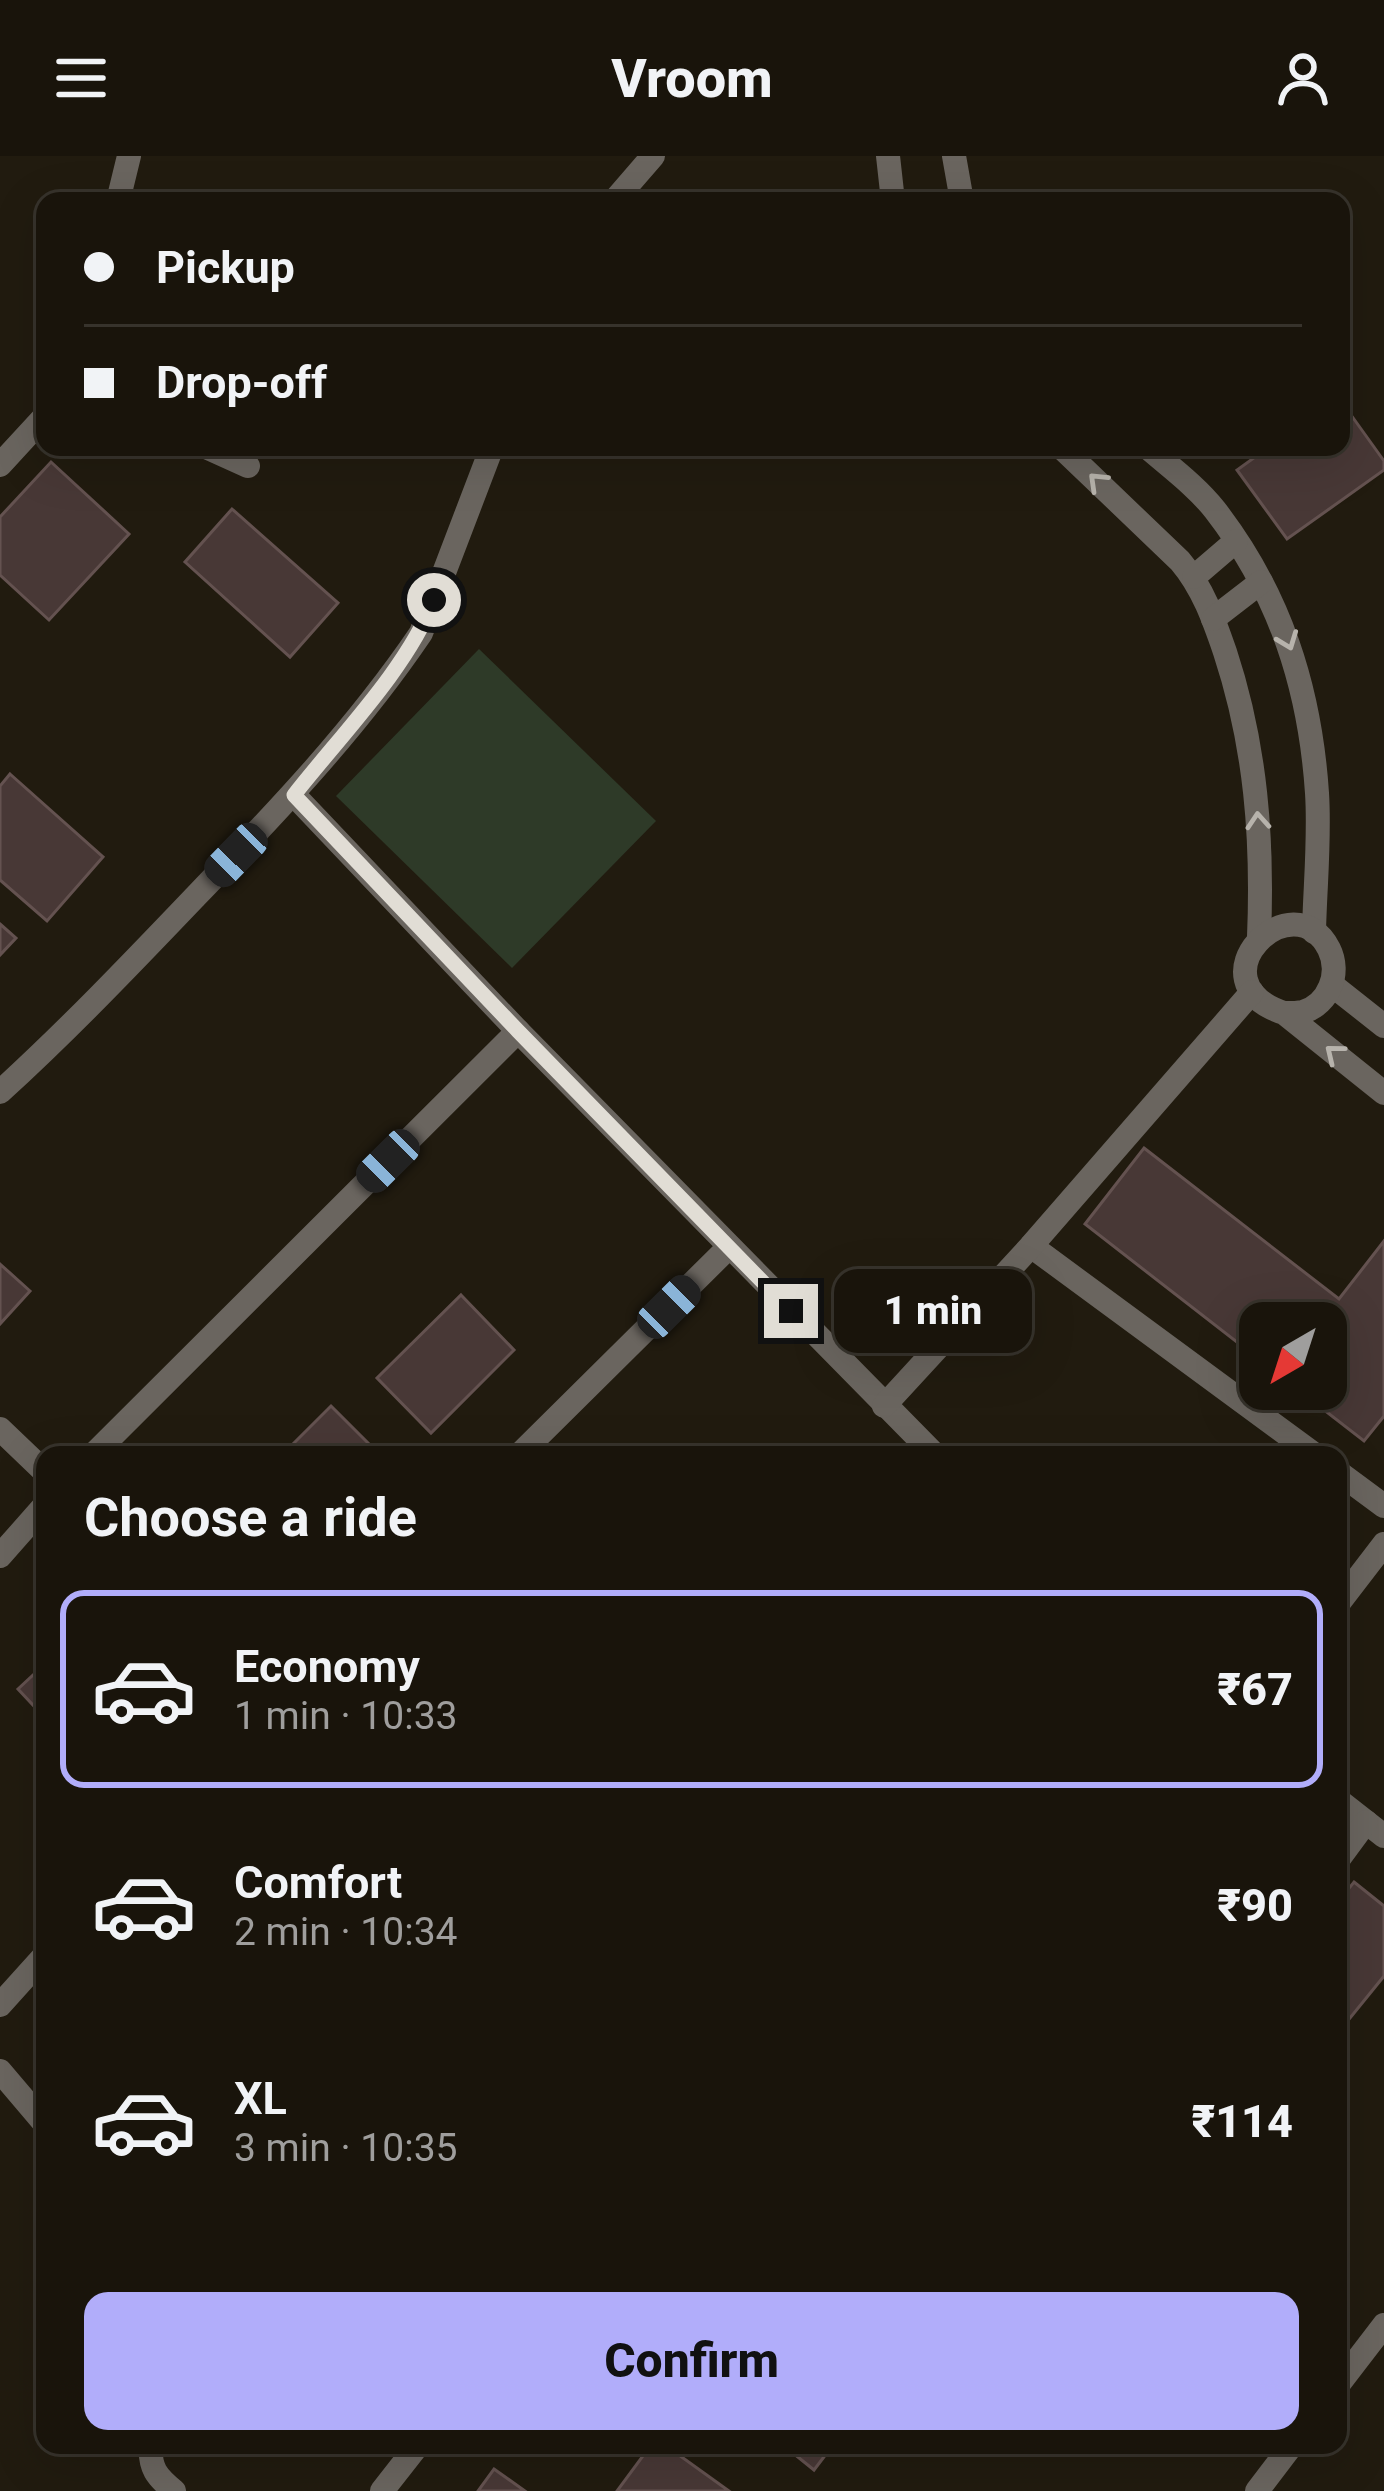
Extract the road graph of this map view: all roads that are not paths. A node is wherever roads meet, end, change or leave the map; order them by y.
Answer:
1 (129, 156) edge
2 (653, 156) edge
3 (888, 156) edge
4 (954, 156) edge
5 (120, 192) edge
6 (622, 192) edge
7 (892, 192) edge
8 (960, 192) edge
9 (36, 426) edge
10 (226, 456) edge
11 (489, 456) edge
12 (1070, 456) edge
13 (1157, 456) edge
14 (0, 465) edge
15 (248, 466) dead end
16 (1236, 541) junction
17 (1194, 577) junction
18 (1261, 582) junction
19 (1213, 619) junction
20 (294, 795) junction
21 (1314, 932) junction
22 (1258, 937) junction
23 (1332, 985) junction
24 (1252, 992) junction
25 (1284, 1013) junction
26 (1384, 1025) edge
27 (518, 1031) junction
28 (0, 1092) edge
29 (1384, 1093) edge
30 (1031, 1246) junction
31 (729, 1247) junction
32 (884, 1406) junction
33 (0, 1429) edge
34 (102, 1446) edge
35 (528, 1446) edge
36 (926, 1446) edge
37 (1303, 1446) edge
38 (36, 1463) edge
39 (1347, 1479) edge
40 (1384, 1506) edge
41 (36, 1515) edge
42 (1384, 1544) edge
43 (0, 1556) edge
44 (1347, 1592) edge
45 (1347, 1806) edge
46 (1375, 1829) edge
47 (1347, 1852) edge
48 (36, 1964) edge
49 (0, 2005) edge
50 (0, 2071) edge
51 (36, 2113) edge
52 (1384, 2325) edge
53 (1347, 2373) edge
54 (150, 2454) edge
55 (411, 2454) edge
56 (1285, 2454) edge
57 (174, 2491) edge
58 (382, 2491) edge
59 (1256, 2491) edge

1 - 5 street
2 - 6 street
3 - 7 street
4 - 8 street
9 - 14 street
10 - 15 street
11 - 20 street
17 -> 12 street
13 - 16 street
16 - 17 street
16 - 18 street
17 - 19 street
18 - 19 street
18 -> 21 street
22 -> 19 street
20 - 27 street
20 - 28 street
21 - 22 street
21 - 23 street
22 - 24 street
23 - 25 street
23 - 26 street
24 - 25 street
24 - 30 street
29 -> 25 street
27 - 31 street
27 - 34 street
30 - 32 street
30 - 37 street
31 - 32 street
31 - 35 street
32 - 36 street
33 - 38 street
39 - 40 street
41 - 43 street
42 - 44 street
45 - 46 street
46 - 47 street
48 - 49 street
50 - 51 street
52 - 53 street
54 - 57 street
55 - 58 street
56 - 59 street

